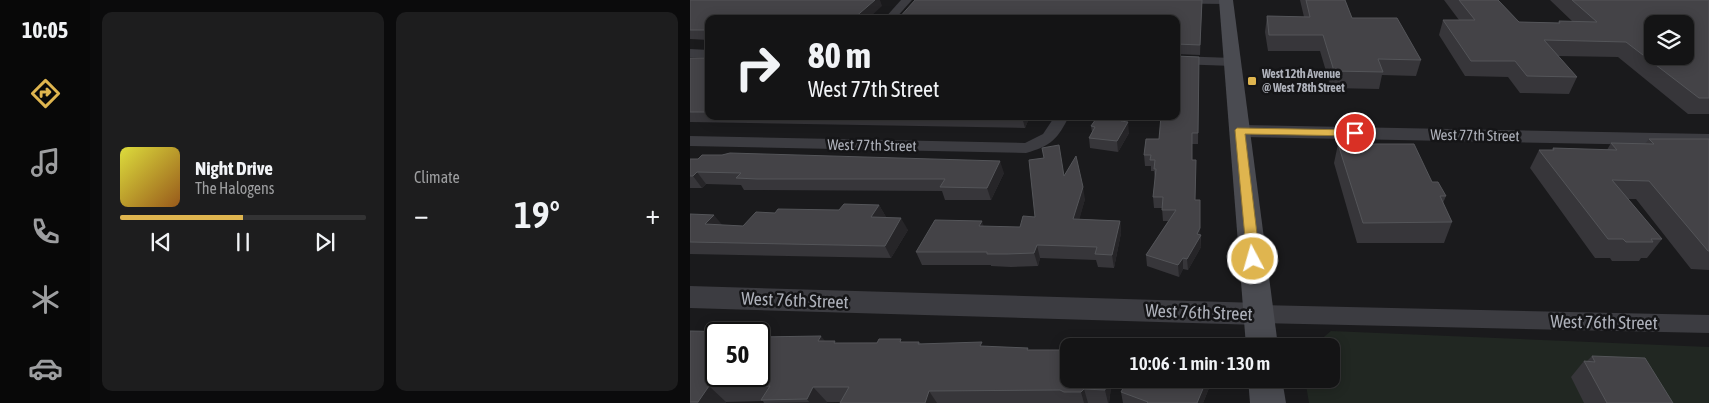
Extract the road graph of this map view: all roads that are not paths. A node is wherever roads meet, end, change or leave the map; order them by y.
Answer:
1 (908, 0) edge
2 (1139, 0) edge
3 (1226, 1) edge
4 (893, 15) edge
5 (690, 53) edge
6 (705, 54) edge
7 (1180, 60) edge
8 (1233, 62) junction
9 (1060, 120) edge
10 (1240, 130) junction
11 (1709, 140) edge
12 (690, 141) edge
13 (690, 297) edge
14 (1259, 314) junction
15 (1709, 324) edge
16 (1261, 338) edge
17 (1267, 388) edge
18 (1268, 403) edge

1 - 4 street
2 - 3 street
3 - 8 main road
5 - 6 street
7 - 8 street
8 - 10 main road
9 - 12 street, West 77th Street
10 - 11 street, West 77th Street
10 - 14 main road
13 - 14 street, West 76th Street
14 - 15 street, West 76th Street
14 - 16 main road
17 - 18 main road

